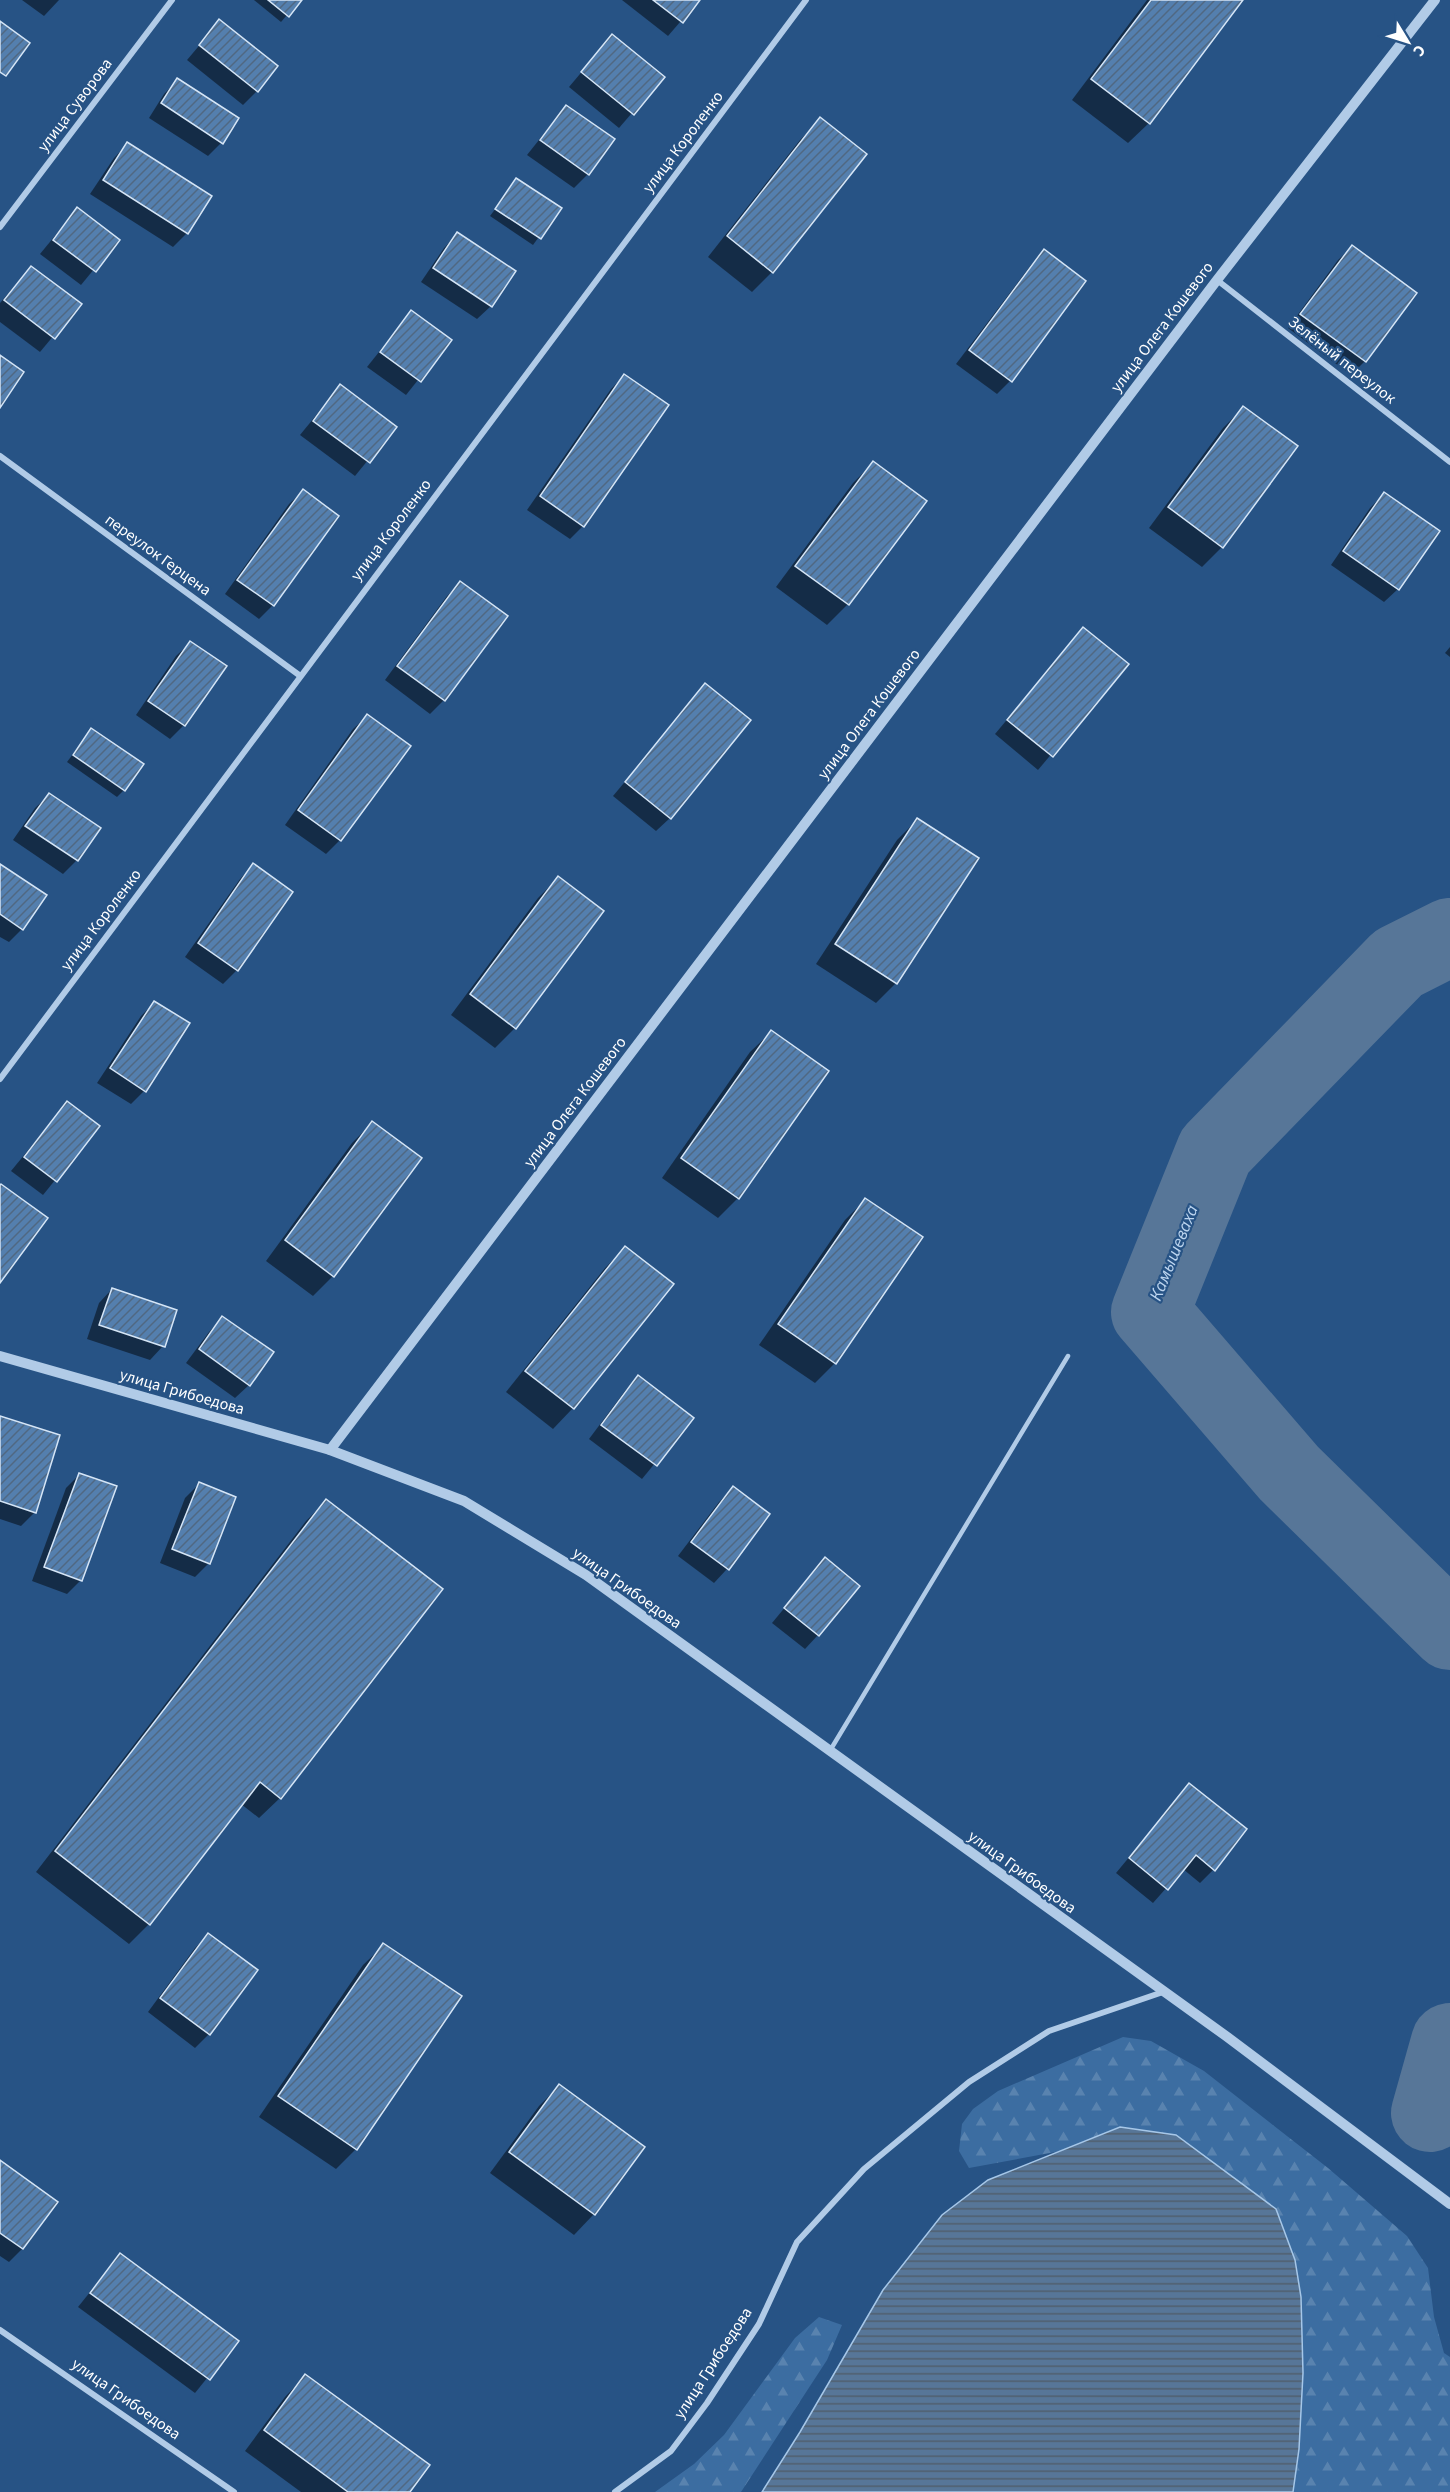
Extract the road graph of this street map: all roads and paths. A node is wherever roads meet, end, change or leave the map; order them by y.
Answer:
1 (172, 0) edge
2 (806, 0) edge
3 (1435, 0) edge
4 (0, 227) edge
5 (1217, 280) junction
6 (0, 456) edge
7 (1450, 462) edge
8 (299, 675) junction
9 (0, 1078) edge
10 (0, 1356) edge
11 (1068, 1356) dead end
12 (330, 1450) junction
13 (830, 1752) junction
14 (1163, 1992) junction
15 (1450, 2204) edge
16 (0, 2330) edge
17 (234, 2492) edge
18 (615, 2492) edge

1 - 4 street, улица Суворова
2 - 8 street, улица Короленко
3 - 5 street, улица Олега Кошевого
5 - 7 street, Зелёный переулок
5 - 12 street, улица Олега Кошевого
6 - 8 street, переулок Герцена
8 - 9 street, улица Короленко
10 - 12 street, улица Грибоедова
11 - 13 lane
12 - 13 street, улица Грибоедова
13 - 14 street, улица Грибоедова
14 - 15 street, улица Грибоедова
14 - 18 street, улица Грибоедова
16 - 17 street, улица Грибоедова

